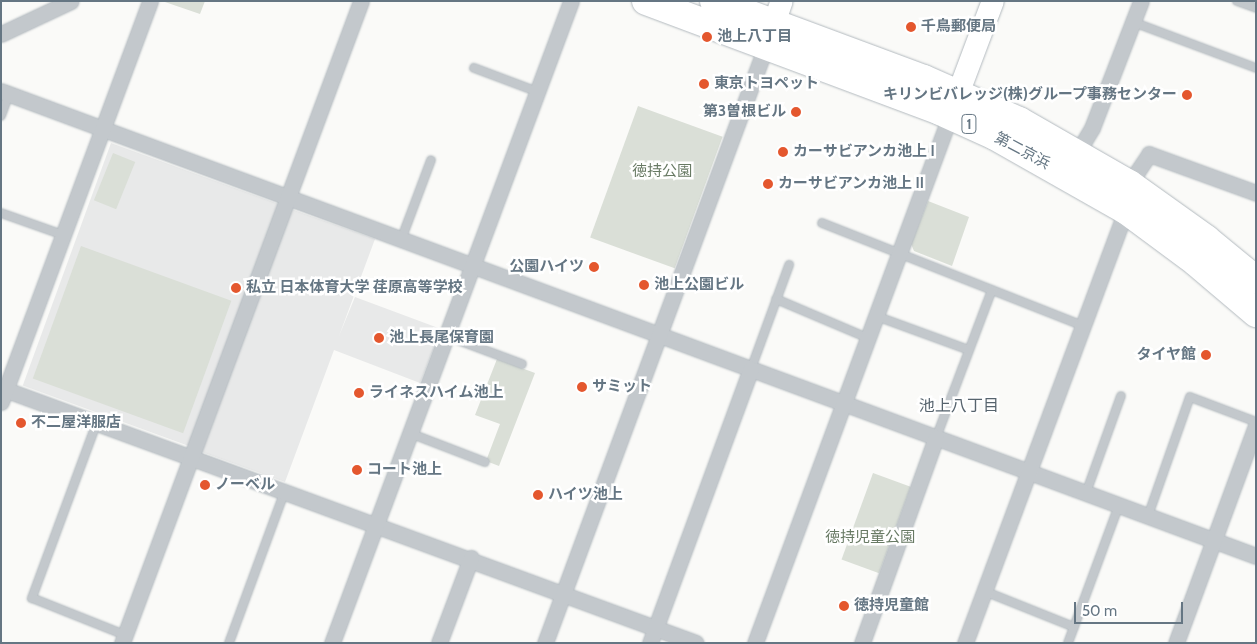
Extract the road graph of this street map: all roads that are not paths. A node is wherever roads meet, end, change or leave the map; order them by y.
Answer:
1 (71, 1) edge
2 (150, 1) edge
3 (361, 1) edge
4 (571, 1) edge
5 (646, 1) edge
6 (714, 1) edge
7 (993, 1) edge
8 (1141, 1) edge
9 (1237, 1) edge
10 (1256, 8) edge
11 (1133, 22) junction
12 (774, 24) edge
13 (1, 34) edge
14 (474, 68) dead end
15 (1256, 68) edge
16 (538, 92) junction
17 (5, 93) edge
18 (954, 104) junction
19 (1, 116) edge
20 (102, 129) junction
21 (1077, 153) junction
22 (431, 160) dead end
23 (1129, 184) junction
24 (1256, 193) edge
25 (287, 198) junction
26 (1126, 210) junction
27 (1, 213) edge
28 (822, 223) dead end
29 (63, 235) junction
30 (401, 240) junction
31 (898, 254) junction
32 (789, 265) dead end
33 (473, 266) junction
34 (1256, 280) edge
35 (992, 290) junction
36 (776, 299) junction
37 (1256, 313) edge
38 (876, 316) junction
39 (1083, 326) junction
40 (658, 335) junction
41 (447, 336) junction
42 (868, 338) junction
43 (970, 350) junction
44 (522, 364) dead end
45 (751, 369) junction
46 (3, 393) edge
47 (1121, 396) dead end
48 (843, 404) junction
49 (98, 422) junction
50 (1256, 422) edge
51 (1256, 426) edge
52 (412, 434) junction
53 (936, 438) junction
54 (192, 457) junction
55 (485, 462) dead end
56 (1029, 472) junction
57 (284, 491) junction
58 (1086, 493) junction
59 (1119, 506) junction
60 (1148, 516) junction
61 (376, 525) junction
62 (1214, 540) junction
63 (1256, 556) edge
64 (471, 558) junction
65 (984, 591) junction
66 (563, 593) junction
67 (656, 627) junction
68 (1074, 627) junction
69 (124, 639) edge
70 (229, 643) edge
71 (332, 643) edge
72 (439, 643) edge
73 (545, 643) edge
74 (650, 643) edge
75 (696, 643) edge
76 (754, 643) edge
77 (862, 643) edge
78 (965, 643) edge
79 (1068, 643) edge
80 (1176, 643) edge

1 - 13 street
2 - 20 street
3 - 25 street
4 - 16 street
5 - 12 highway, 第二京浜 / 1
6 - 12 highway, 第二京浜 / 1
7 - 18 street
8 - 11 street
9 - 10 lane
11 - 15 lane
11 - 21 street
12 - 18 highway, 第二京浜 / 1
12 - 40 street
14 - 16 lane
16 - 33 street
17 - 19 lane
17 - 20 street
18 - 21 highway, 第二京浜 / 1
18 - 26 highway, 第二京浜 / 1
18 - 31 street
20 - 25 street
20 - 29 street
21 - 23 highway, 第二京浜 / 1
22 - 30 lane
23 - 24 street
23 - 34 highway, 第二京浜 / 1
25 - 30 street
25 - 54 street
26 - 37 highway, 第二京浜 / 1
26 - 39 street
27 - 29 lane
28 - 31 lane
29 - 46 street
30 - 33 street
31 - 35 lane
31 - 38 street
32 - 36 lane
33 - 40 street
33 - 41 street
35 - 39 lane
35 - 43 lane
36 - 42 lane
36 - 45 lane
38 - 42 street
38 - 43 lane
39 - 56 street
40 - 45 street
40 - 66 street
41 - 44 lane
41 - 52 street
42 - 48 street
43 - 53 lane
45 - 48 street
45 - 67 street
46 - 49 street
47 - 58 lane
48 - 53 street
48 - 76 street
49 - 54 street
49 - 69 lane
50 - 60 lane
51 - 62 street
52 - 55 lane
52 - 61 street
53 - 56 street
53 - 77 street
54 - 57 street
54 - 69 street
56 - 58 street
56 - 65 street
57 - 61 street
57 - 70 lane
58 - 59 street
59 - 60 street
59 - 68 lane
60 - 62 street
61 - 64 street
61 - 71 street
62 - 63 street
62 - 80 street
64 - 66 street
64 - 72 street
65 - 68 lane
65 - 78 street
66 - 67 street
66 - 73 street
67 - 74 street
67 - 75 street
68 - 79 lane

